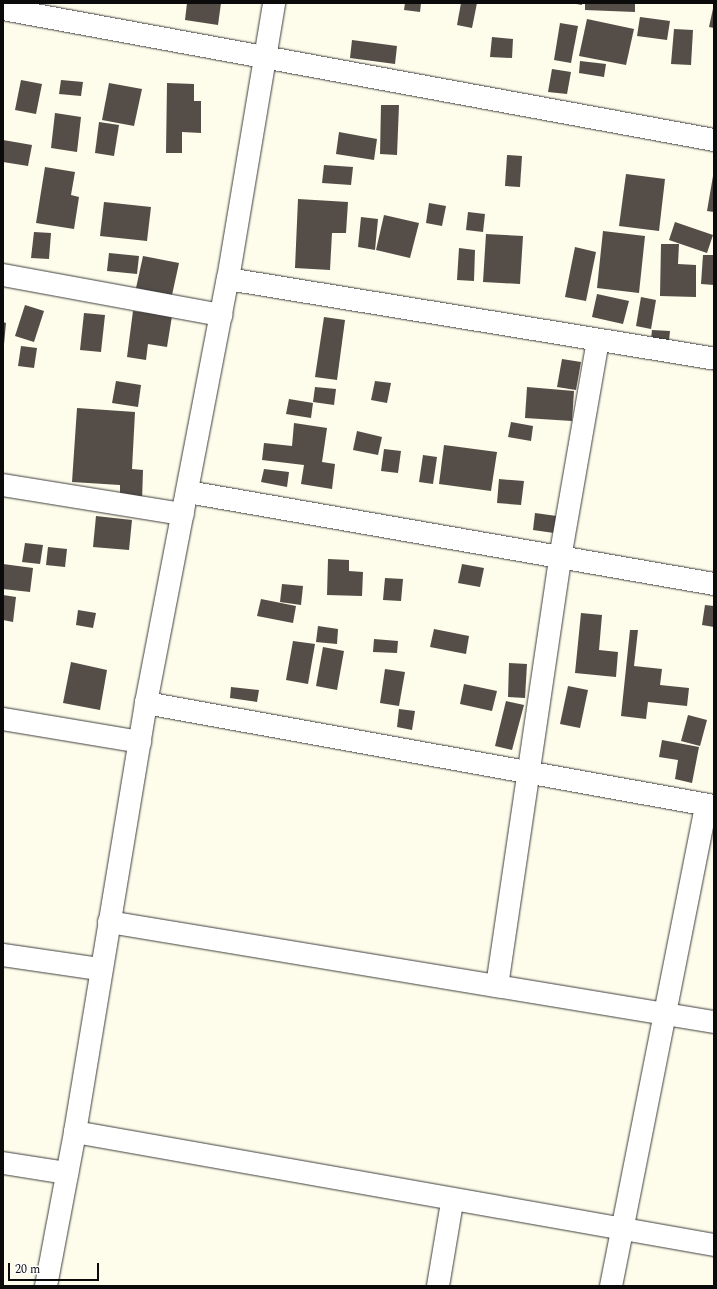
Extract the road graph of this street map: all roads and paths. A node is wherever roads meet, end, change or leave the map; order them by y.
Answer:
1 (274, 3) edge
2 (3, 9) edge
3 (265, 56) junction
4 (714, 140) edge
5 (3, 275) edge
6 (228, 279) junction
7 (221, 315) junction
8 (598, 340) junction
9 (714, 359) edge
10 (3, 485) edge
11 (188, 492) junction
12 (183, 514) junction
13 (560, 558) junction
14 (714, 584) edge
15 (146, 703) junction
16 (3, 719) edge
17 (140, 742) junction
18 (528, 774) junction
19 (710, 805) edge
20 (109, 922) junction
21 (3, 955) edge
22 (100, 969) junction
23 (497, 986) junction
24 (662, 1014) junction
25 (714, 1022) edge
26 (75, 1132) junction
27 (3, 1163) edge
28 (67, 1173) junction
29 (452, 1202) junction
30 (622, 1228) junction
31 (714, 1245) edge
32 (46, 1286) edge
33 (438, 1286) edge
34 (611, 1286) edge

1 - 3 street
2 - 3 street
3 - 4 street
3 - 6 street
5 - 7 street
6 - 7 street
6 - 8 street
7 - 11 street
8 - 9 street
8 - 13 street
10 - 12 street
11 - 12 street
11 - 13 street
12 - 15 street
13 - 14 street
13 - 18 street
15 - 17 street
15 - 18 street
16 - 17 street
17 - 20 street
18 - 19 street
18 - 23 street
19 - 24 street
20 - 22 street
20 - 23 street
21 - 22 street
22 - 26 street
23 - 24 street
24 - 25 street
24 - 30 street
26 - 28 street
26 - 29 street
27 - 28 street
28 - 32 street
29 - 30 street
29 - 33 street
30 - 31 street
30 - 34 street

